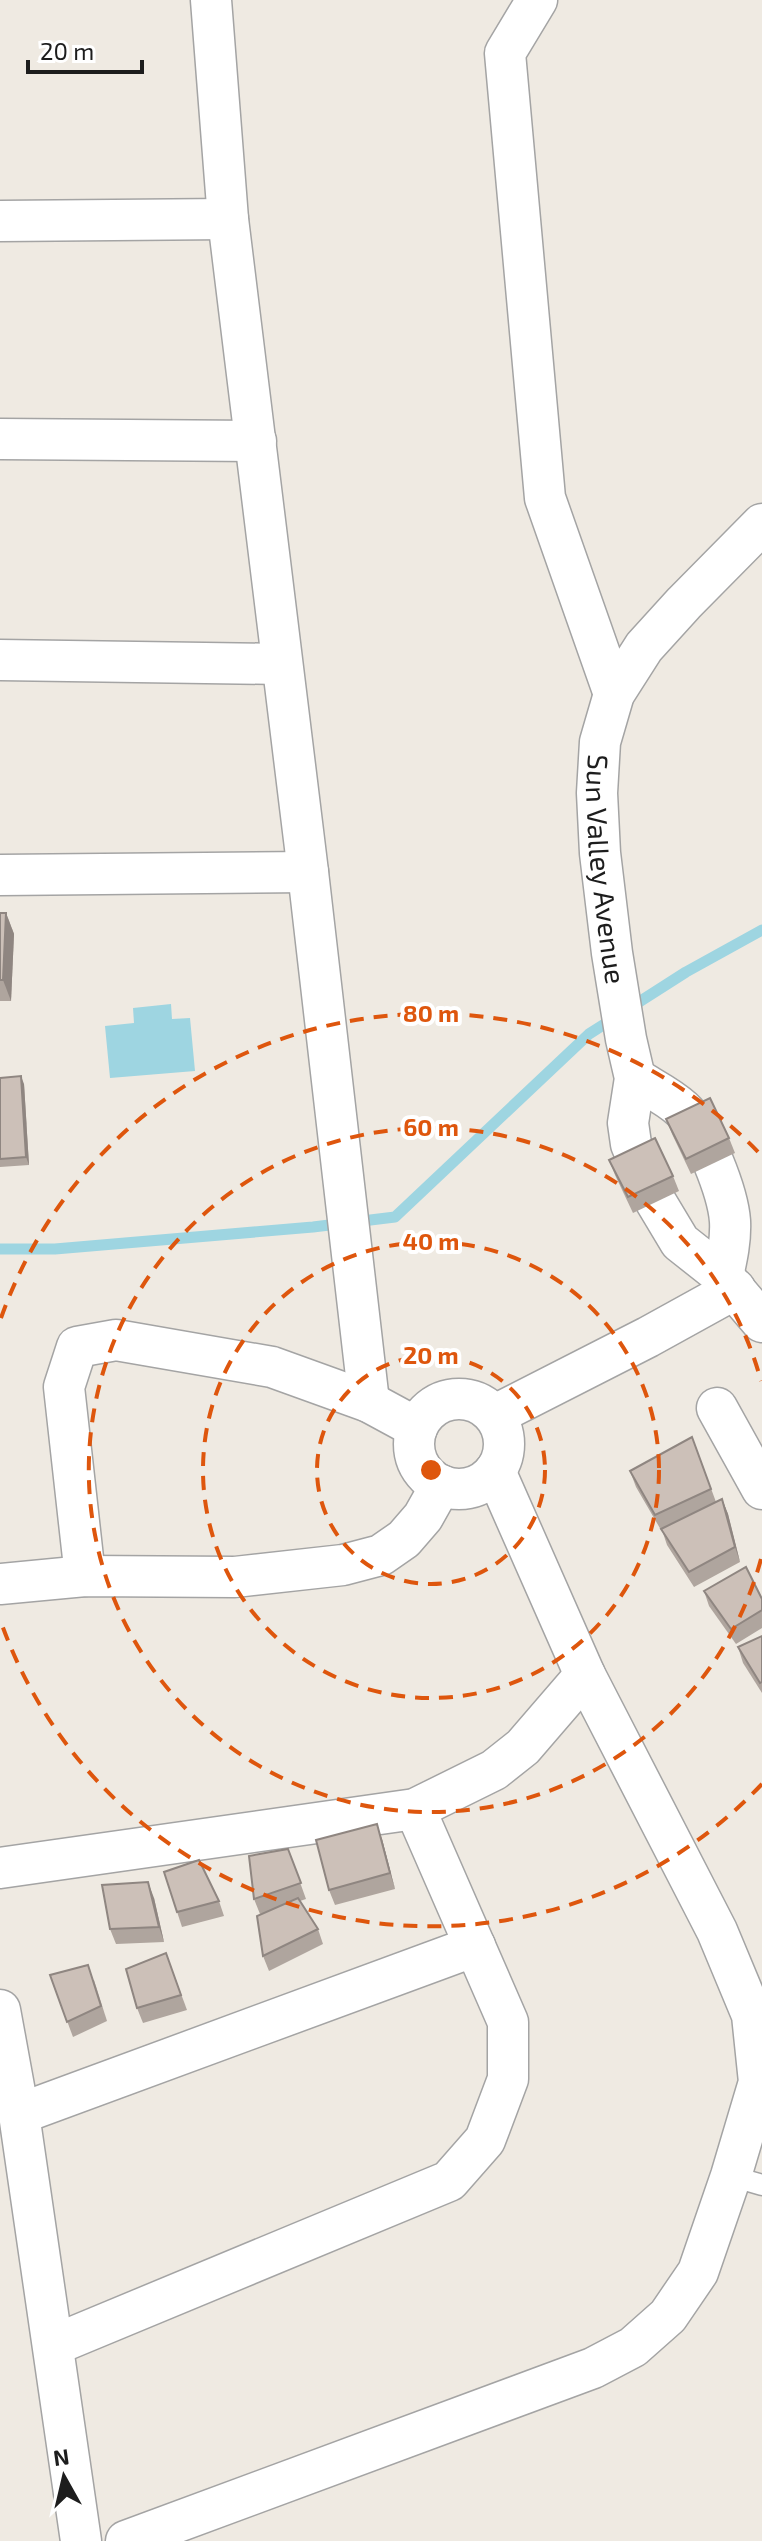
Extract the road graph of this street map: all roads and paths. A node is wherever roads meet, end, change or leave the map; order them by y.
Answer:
1 (211, 0) edge
2 (537, 0) edge
3 (228, 219) junction
4 (0, 221) edge
5 (0, 439) edge
6 (256, 441) junction
7 (762, 524) edge
8 (0, 660) edge
9 (281, 664) junction
10 (614, 694) junction
11 (308, 872) junction
12 (0, 875) edge
13 (635, 1078) junction
14 (729, 1283) junction
15 (762, 1322) edge
16 (369, 1402) junction
17 (717, 1408) dead end
18 (495, 1415) junction
19 (417, 1428) junction
20 (495, 1471) junction
21 (441, 1485) junction
22 (762, 1489) edge
23 (85, 1576) junction
24 (0, 1584) edge
25 (585, 1675) junction
26 (415, 1809) junction
27 (0, 1868) edge
28 (475, 1946) junction
29 (0, 2010) edge
30 (19, 2114) junction
31 (746, 2180) edge
32 (54, 2345) junction
33 (81, 2541) edge
34 (126, 2541) edge

1 - 3 street
2 - 10 street
3 - 4 street
3 - 6 street
5 - 6 street
6 - 9 street
7 - 10 street, Sun Valley Avenue
8 - 9 street
9 - 11 street
10 - 13 street, Sun Valley Avenue
11 - 12 street
11 - 16 street
13 - 14 street, Sun Valley Avenue
13 - 14 street
14 - 15 street, Sun Valley Avenue
14 - 18 street
16 - 19 street
16 - 23 street
17 - 22 street
18 - 19 street
18 - 20 street
19 - 21 street
20 - 21 street
20 - 25 street
21 - 23 street
23 - 24 street
25 - 26 street
25 - 31 street
26 - 27 street
26 - 28 street
28 - 30 street
28 - 32 street
29 - 30 street
30 - 32 street
31 - 34 street
32 - 33 street

